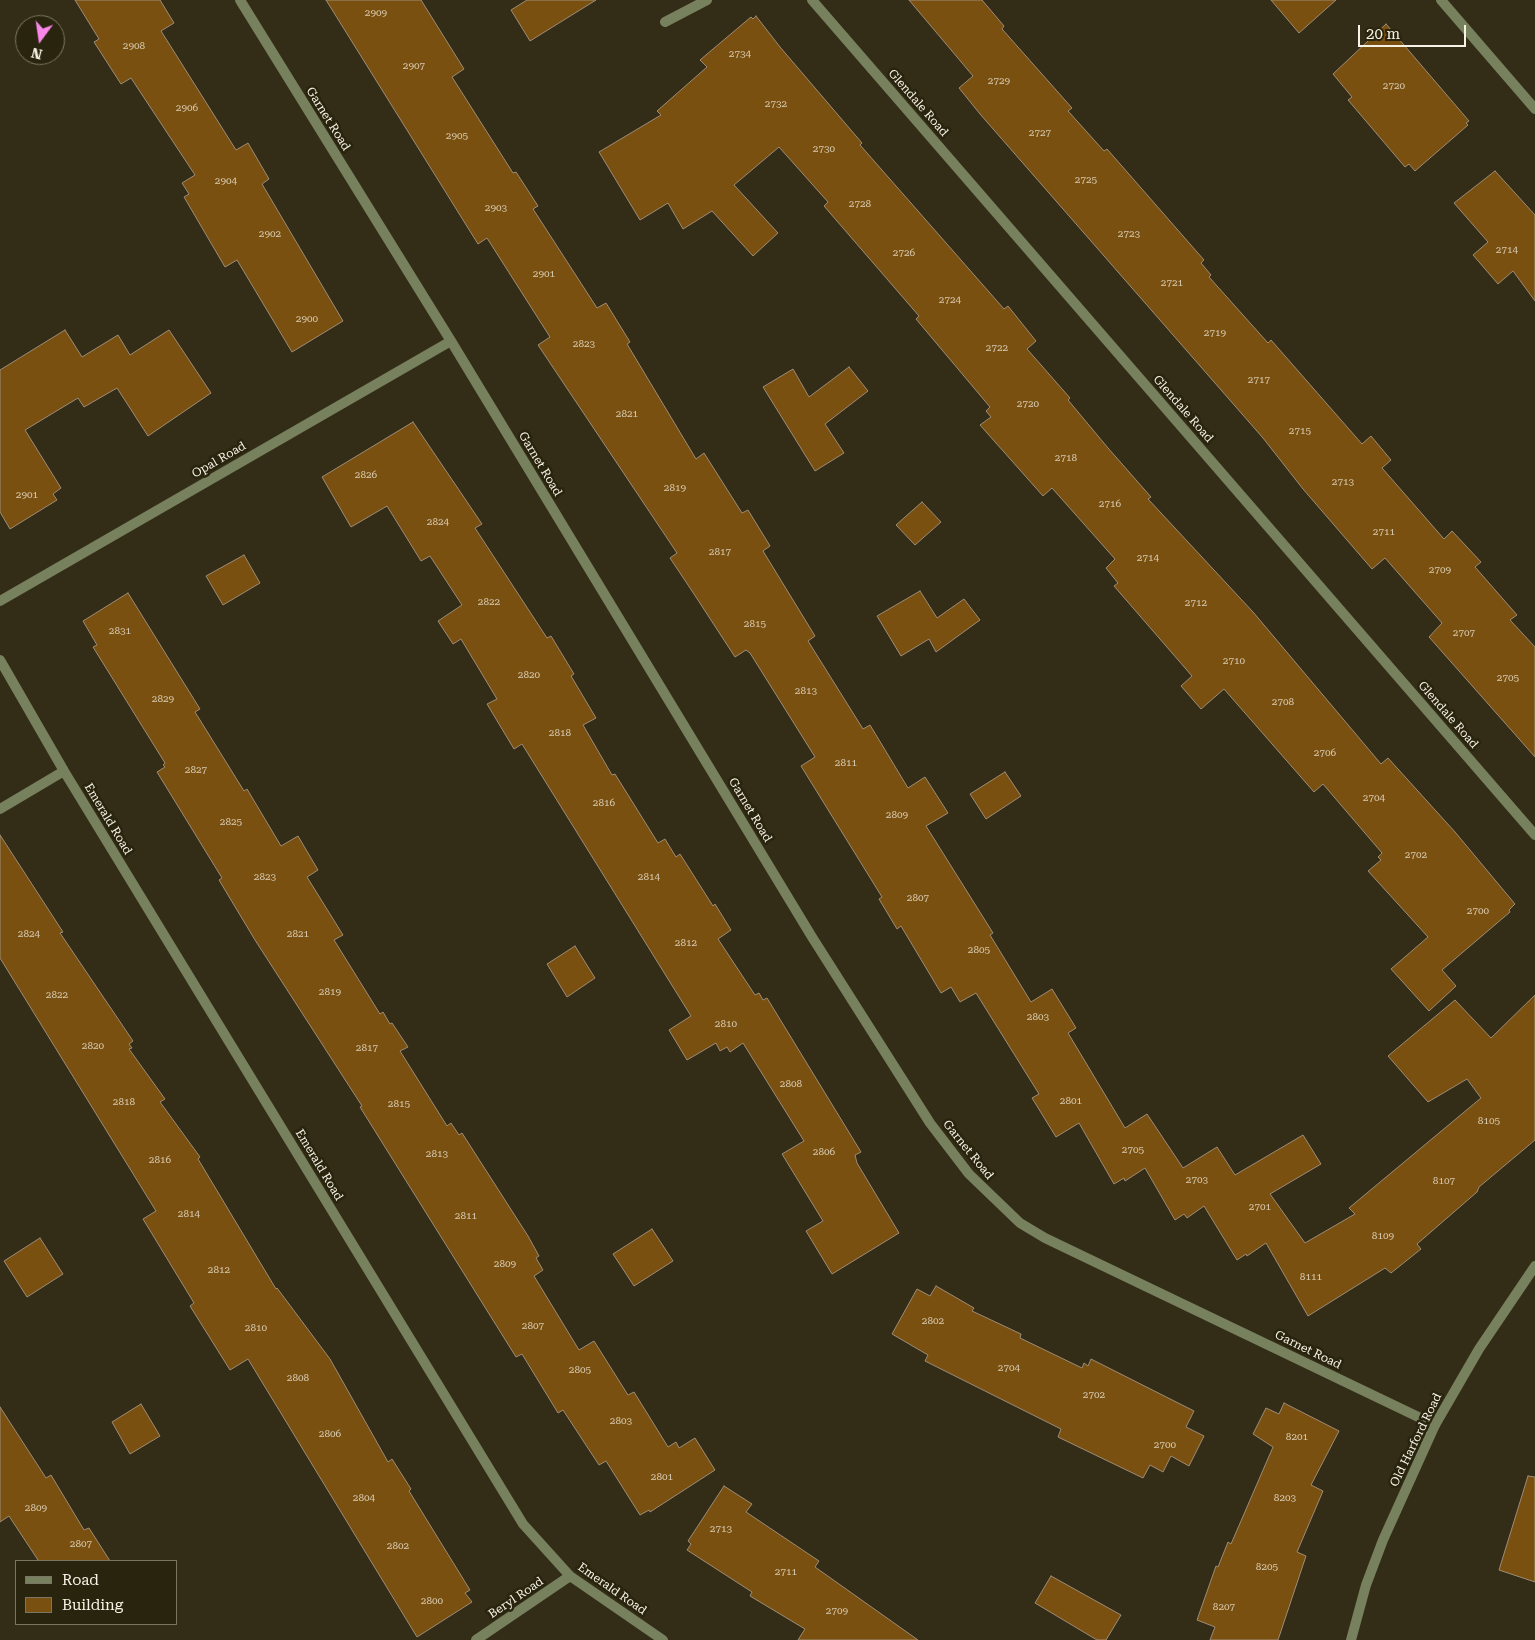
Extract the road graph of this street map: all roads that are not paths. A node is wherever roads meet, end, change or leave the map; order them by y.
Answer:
1 (240, 0) edge
2 (707, 0) edge
3 (812, 0) edge
4 (1441, 0) edge
5 (665, 22) dead end
6 (1535, 109) edge
7 (451, 341) junction
8 (0, 601) edge
9 (0, 660) edge
10 (64, 771) junction
11 (0, 809) edge
12 (1535, 834) edge
13 (1535, 1266) edge
14 (1435, 1425) junction
15 (570, 1576) junction
16 (476, 1640) edge
17 (663, 1640) edge
18 (1351, 1640) edge

1 - 7 street, Garnet Road
2 - 5 street
3 - 12 street, Glendale Road
4 - 6 street
7 - 8 street, Opal Road
7 - 14 street, Garnet Road
9 - 10 street, Emerald Road
10 - 11 street
10 - 15 street, Emerald Road
13 - 14 street, Old Harford Road
14 - 18 street, Old Harford Road
15 - 16 street, Beryl Road
15 - 17 street, Emerald Road

